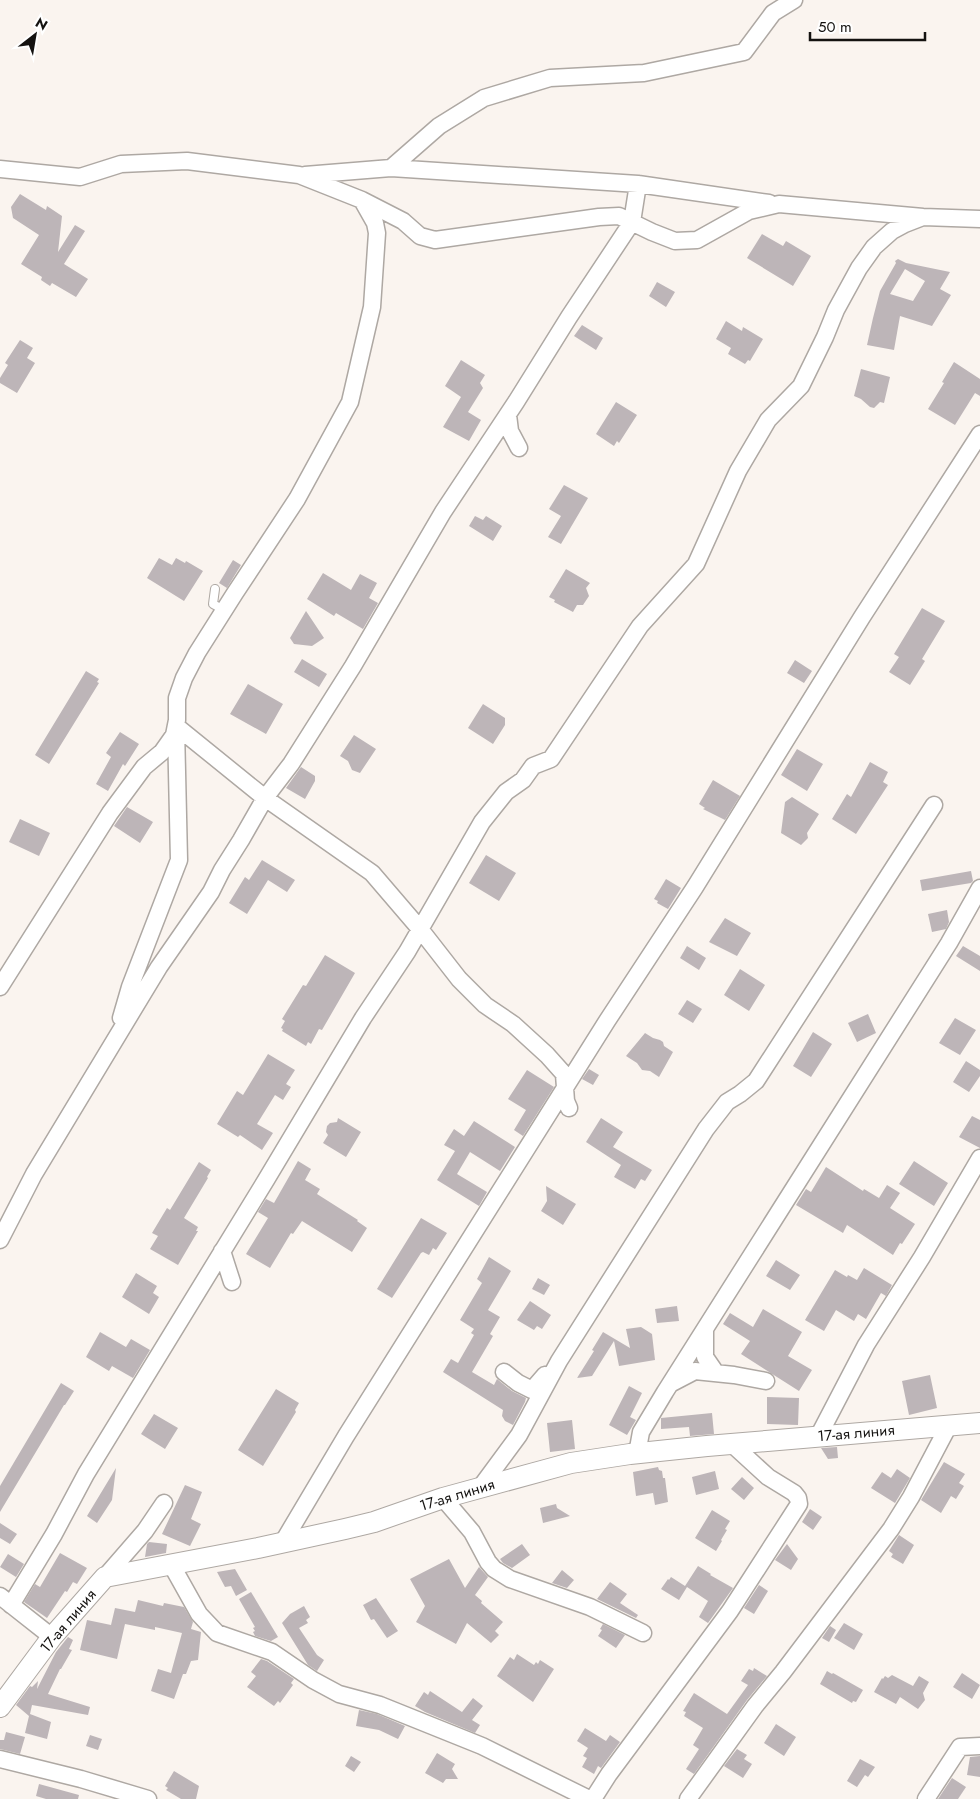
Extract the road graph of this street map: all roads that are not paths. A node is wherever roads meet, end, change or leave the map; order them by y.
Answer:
1 (794, 0) edge
2 (391, 168) junction
3 (2, 174) edge
4 (299, 175) junction
5 (638, 184) junction
6 (362, 200) junction
7 (779, 204) junction
8 (923, 217) junction
9 (980, 219) edge
10 (632, 222) junction
11 (508, 415) junction
12 (980, 434) edge
13 (519, 448) dead end
14 (215, 590) dead end
15 (224, 610) junction
16 (176, 726) junction
17 (265, 798) junction
18 (934, 804) dead end
19 (980, 888) edge
20 (420, 929) junction
21 (0, 987) edge
22 (114, 1039) junction
23 (566, 1087) junction
24 (569, 1108) dead end
25 (980, 1158) edge
26 (0, 1240) edge
27 (222, 1252) junction
28 (232, 1282) dead end
29 (705, 1330) junction
30 (559, 1361) junction
31 (504, 1372) dead end
32 (716, 1373) junction
33 (766, 1381) dead end
34 (670, 1384) junction
35 (980, 1423) edge
36 (949, 1425) junction
37 (818, 1437) junction
38 (732, 1444) junction
39 (637, 1454) junction
40 (480, 1488) junction
41 (443, 1498) junction
42 (164, 1502) dead end
43 (283, 1542) junction
44 (171, 1564) junction
45 (105, 1576) junction
46 (5, 1600) edge
47 (643, 1633) dead end
48 (52, 1637) junction
49 (0, 1707) edge
50 (980, 1746) edge
51 (0, 1759) edge
52 (148, 1799) edge
53 (591, 1799) edge
54 (688, 1799) edge
55 (926, 1799) edge

1 - 2 street
2 - 4 street
2 - 5 street
3 - 4 street
4 - 6 street
5 - 7 street
5 - 10 street
6 - 10 street
6 - 15 street
7 - 8 street
7 - 10 street
8 - 9 street
8 - 20 street
10 - 11 street
11 - 13 street
11 - 17 street
12 - 23 street
14 - 15 lane
15 - 16 street
16 - 17 street
16 - 21 street
16 - 22 street
17 - 20 street
17 - 22 street
18 - 30 street
19 - 29 street
20 - 23 street
20 - 27 street
22 - 26 street
23 - 24 street
23 - 43 street
25 - 37 street
27 - 28 street
27 - 46 street
29 - 32 street
29 - 34 street
30 - 31 street
30 - 40 street
32 - 33 street
32 - 34 street
34 - 39 street
35 - 36 street, 17-ая линия
36 - 37 street, 17-ая линия
36 - 54 street
37 - 38 street, 17-ая линия
38 - 39 street, 17-ая линия
38 - 53 street
39 - 40 street, 17-ая линия
40 - 41 street, 17-ая линия
41 - 43 street, 17-ая линия
41 - 47 street
42 - 45 street
43 - 44 street, 17-ая линия
44 - 45 street, 17-ая линия
44 - 53 street
45 - 48 street, 17-ая линия
46 - 48 street
48 - 49 street, 17-ая линия
50 - 55 street
51 - 52 street

